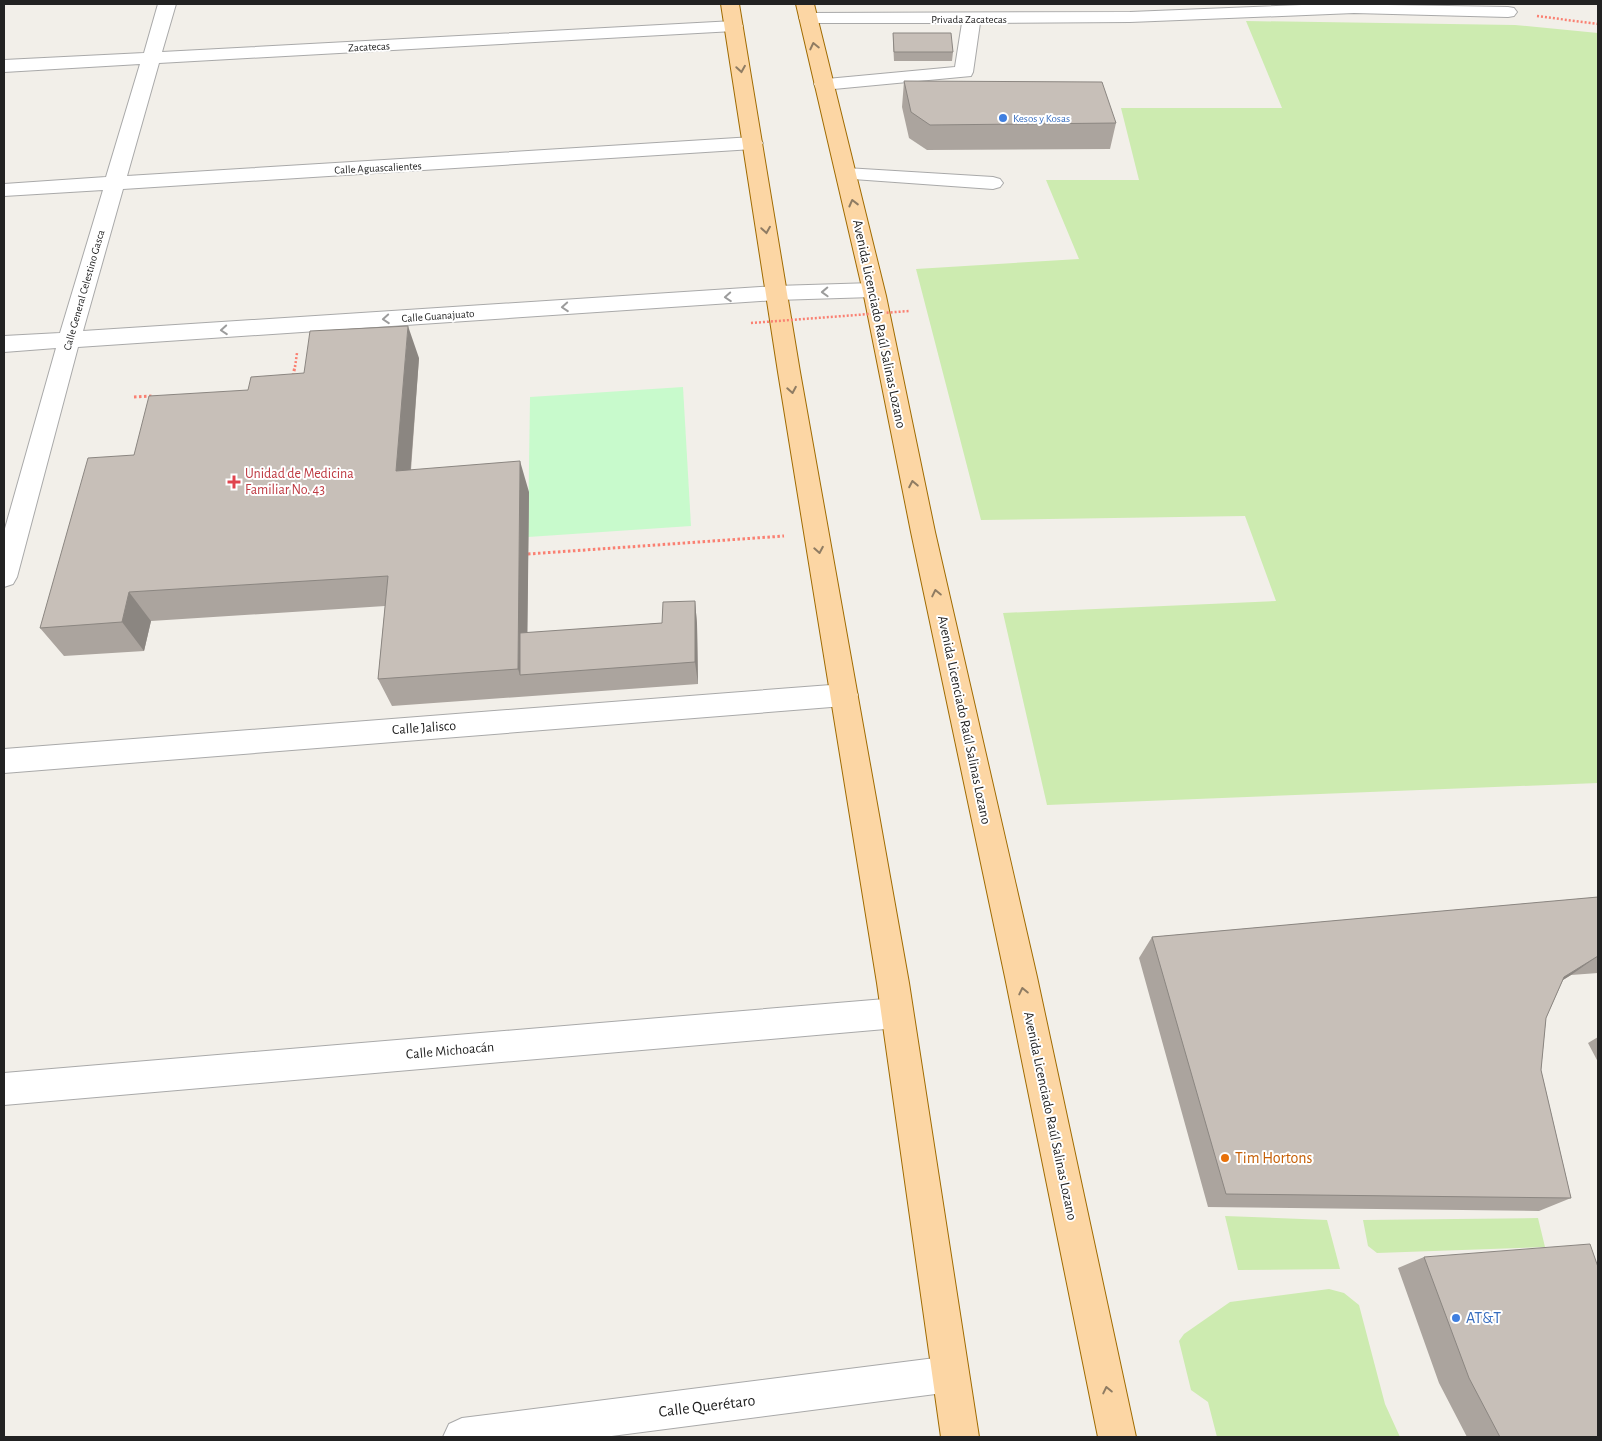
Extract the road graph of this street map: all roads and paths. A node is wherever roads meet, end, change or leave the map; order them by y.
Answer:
1 (167, 4) edge
2 (807, 11) edge
3 (1508, 12) joint
4 (732, 15) edge
5 (972, 20) junction
6 (1598, 24) edge
7 (151, 59) junction
8 (4, 66) edge
9 (823, 84) junction
10 (753, 143) junction
11 (846, 174) junction
12 (992, 183) dead end
13 (114, 184) junction
14 (4, 190) edge
15 (873, 290) junction
16 (776, 293) junction
17 (909, 311) dead end
18 (751, 323) dead end
19 (302, 325) junction
20 (69, 340) junction
21 (4, 344) edge
22 (293, 380) edge
23 (161, 396) edge
24 (134, 397) dead end
25 (817, 534) junction
26 (9, 537) edge
27 (528, 554) dead end
28 (4, 577) edge
29 (844, 695) junction
30 (4, 761) edge
31 (897, 1013) junction
32 (4, 1089) edge
33 (951, 1374) junction
34 (462, 1437) edge
35 (960, 1437) edge
36 (1117, 1437) edge

1 - 7 street, Calle General Celestino Gasca
2 - 5 street, Privada Zacatecas
9 -> 2 main road, Avenida Licenciado Raúl Salinas Lozano
3 - 5 street, Privada Zacatecas
3 - 6 path
4 - 7 street, Zacatecas
4 -> 10 main road
5 - 9 street
7 - 8 street, Zacatecas
7 - 13 street, Calle General Celestino Gasca
9 - 11 main road, Avenida Licenciado Raúl Salinas Lozano
10 - 13 street, Calle Aguascalientes
10 -> 16 main road
11 - 12 street
15 -> 11 main road, Avenida Licenciado Raúl Salinas Lozano
13 - 14 street, Calle Aguascalientes
13 - 20 street, Calle General Celestino Gasca
15 -> 16 street, Calle Guanajuato
36 -> 15 main road, Avenida Licenciado Raúl Salinas Lozano
16 -> 19 street, Calle Guanajuato
16 -> 25 main road
17 - 18 path, bridge
19 -> 20 street, Calle Guanajuato
19 - 22 path
20 - 21 street, Calle Guanajuato
20 - 26 street, Calle General Celestino Gasca
23 - 24 path
25 - 27 path
25 -> 29 main road
26 - 28 street, Calle General Celestino Gasca
29 - 30 street, Calle Jalisco
29 - 31 main road
31 - 32 street, Calle Michoacán
31 - 33 main road
33 - 34 street, Calle Querétaro
33 - 35 main road

